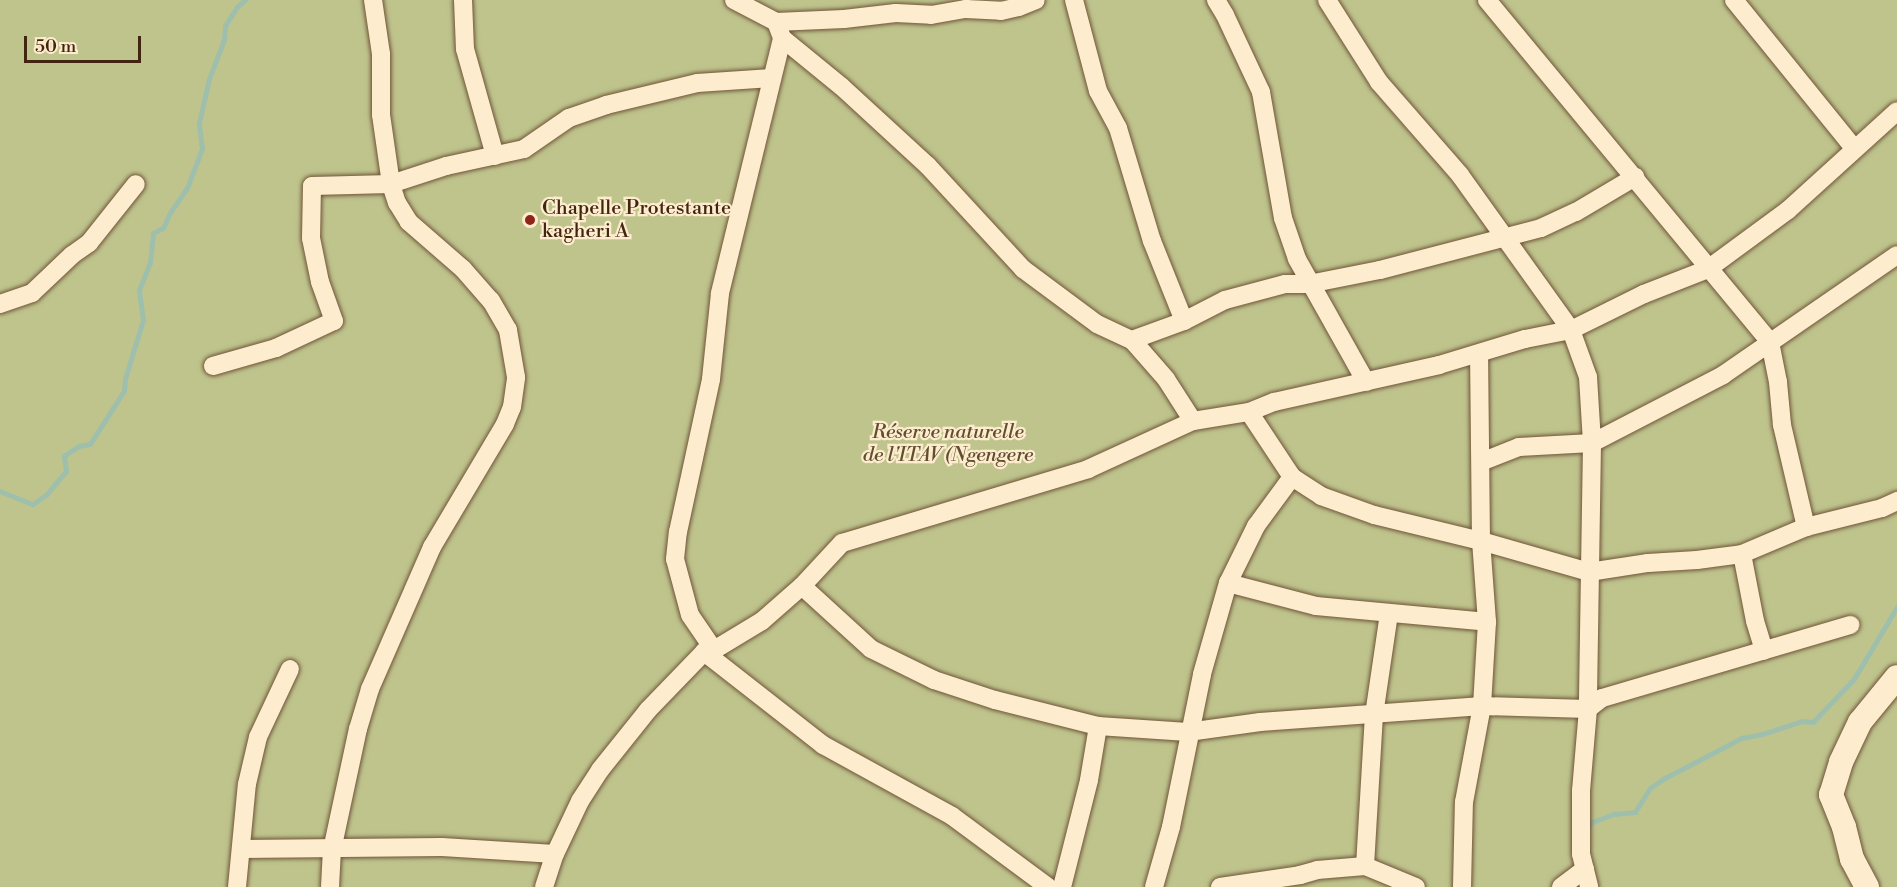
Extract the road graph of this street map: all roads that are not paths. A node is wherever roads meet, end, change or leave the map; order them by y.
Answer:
1 (373, 0) edge
2 (462, 0) edge
3 (734, 0) edge
4 (1036, 0) edge
5 (1074, 0) edge
6 (1216, 0) edge
7 (1327, 0) edge
8 (1487, 0) edge
9 (1734, 0) edge
10 (780, 30) junction
11 (772, 78) junction
12 (1897, 111) edge
13 (1854, 148) junction
14 (495, 156) junction
15 (1635, 177) junction
16 (136, 184) dead end
17 (391, 184) junction
18 (1506, 238) junction
19 (1897, 255) edge
20 (1708, 269) junction
21 (1309, 284) junction
22 (0, 304) edge
23 (1184, 321) junction
24 (1571, 330) junction
25 (1132, 340) junction
26 (1770, 342) junction
27 (1479, 355) junction
28 (213, 366) dead end
29 (1366, 382) junction
30 (1249, 412) junction
31 (1193, 422) junction
32 (1592, 443) junction
33 (1481, 462) junction
34 (1292, 477) junction
35 (1897, 501) edge
36 (1806, 527) junction
37 (1481, 541) junction
38 (1742, 554) junction
39 (1589, 573) junction
40 (1228, 583) junction
41 (802, 586) junction
42 (1389, 614) junction
43 (1487, 622) junction
44 (1850, 624) dead end
45 (709, 651) junction
46 (1764, 651) junction
47 (290, 669) dead end
48 (1897, 677) edge
49 (1482, 706) junction
50 (1588, 709) junction
51 (1374, 715) junction
52 (1098, 726) junction
53 (1188, 732) junction
54 (241, 849) junction
55 (332, 850) junction
56 (555, 855) junction
57 (1583, 861) junction
58 (1365, 866) junction
59 (1269, 884) edge
60 (237, 887) edge
61 (330, 887) edge
62 (544, 887) edge
63 (1048, 887) edge
64 (1062, 887) edge
65 (1154, 887) edge
66 (1220, 887) edge
67 (1416, 887) edge
68 (1462, 887) edge
69 (1561, 887) edge
70 (1589, 887) edge
71 (1867, 887) edge

1 - 17 street
2 - 14 street
3 - 10 street
4 - 10 street
5 - 23 street
6 - 21 street
7 - 18 street
8 - 15 street
9 - 13 street
10 - 11 street
10 - 25 street
11 - 14 street
11 - 45 street
12 - 13 street
13 - 20 street
14 - 17 street
15 - 18 street
15 - 20 street
16 - 22 street
17 - 28 street
17 - 55 street
18 - 21 street
18 - 24 street
19 - 26 street
20 - 24 street
20 - 26 street
21 - 23 street
21 - 29 street
23 - 25 street
24 - 27 street
24 - 32 street
25 - 31 street
26 - 32 street
26 - 36 street
27 - 29 street
27 - 33 street
29 - 30 street
30 - 31 street
30 - 34 street
31 - 41 street
32 - 33 street
32 - 39 street
33 - 37 street
34 - 37 street
34 - 40 street
35 - 36 street
36 - 38 street
37 - 39 street
37 - 43 street
38 - 39 street
38 - 46 street
39 - 50 street
40 - 42 street
40 - 53 street
41 - 45 street
41 - 52 street
42 - 43 street
42 - 51 street
43 - 49 street
44 - 46 street
45 - 56 street
45 - 63 street
46 - 50 street
47 - 54 street
48 - 71 street
49 - 50 street
49 - 51 street
49 - 68 street
50 - 57 street
51 - 53 street
51 - 58 street
52 - 53 street
52 - 64 street
53 - 65 street
54 - 55 street
54 - 60 street
55 - 56 street
55 - 61 street
56 - 62 street
57 - 69 street
57 - 70 street
58 - 59 street
58 - 67 street
59 - 66 street

